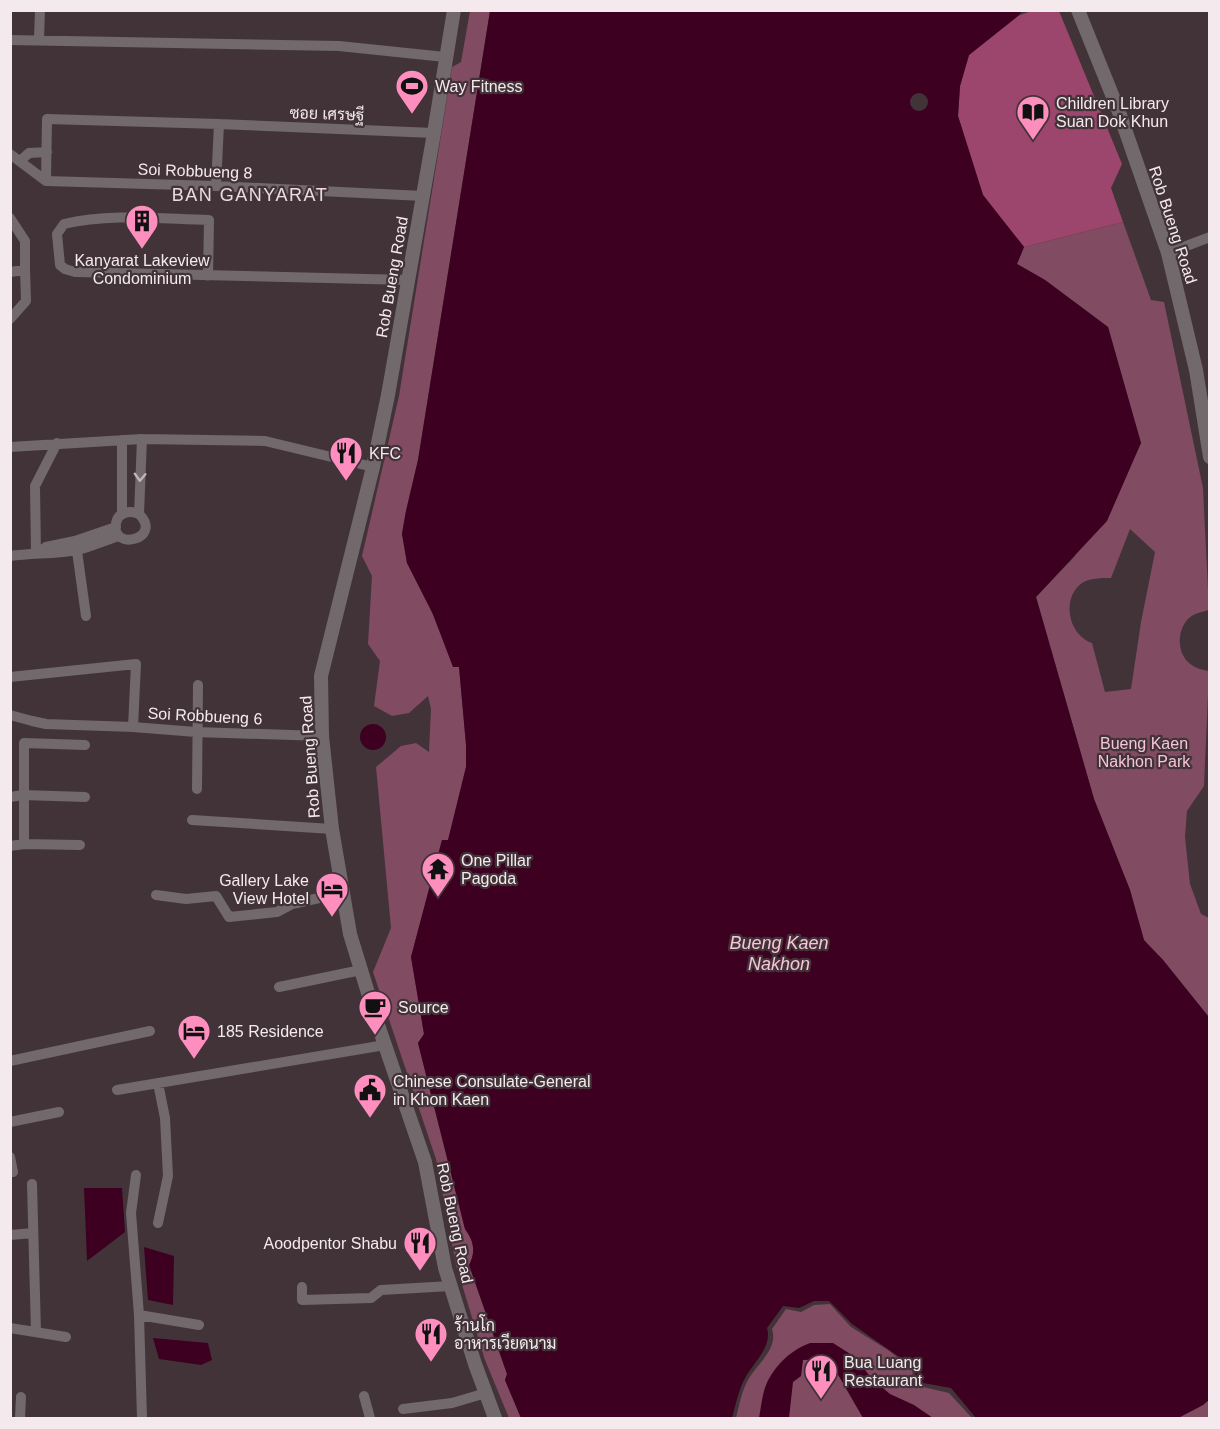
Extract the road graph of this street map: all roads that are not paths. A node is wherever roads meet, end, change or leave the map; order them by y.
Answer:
1 (40, 10) edge
2 (454, 10) edge
3 (1078, 10) edge
4 (39, 39) junction
5 (10, 40) edge
6 (445, 57) junction
7 (219, 124) junction
8 (434, 133) junction
9 (47, 152) junction
10 (15, 157) edge
11 (46, 181) junction
12 (216, 186) junction
13 (423, 196) junction
14 (11, 219) edge
15 (1209, 237) edge
16 (1168, 253) junction
17 (25, 270) junction
18 (10, 272) edge
19 (208, 276) junction
20 (408, 280) junction
21 (10, 319) edge
22 (142, 439) junction
23 (122, 440) junction
24 (57, 443) junction
25 (10, 447) edge
26 (1209, 452) edge
27 (373, 467) junction
28 (122, 514) junction
29 (139, 514) junction
30 (118, 531) junction
31 (76, 545) junction
32 (36, 553) junction
33 (10, 556) edge
34 (86, 616) dead end
35 (10, 677) edge
36 (198, 685) dead end
37 (10, 715) edge
38 (133, 727) junction
39 (196, 732) junction
40 (322, 736) junction
41 (85, 745) dead end
42 (196, 789) dead end
43 (23, 795) junction
44 (10, 797) edge
45 (85, 797) dead end
46 (192, 820) dead end
47 (332, 829) junction
48 (24, 844) junction
49 (80, 845) dead end
50 (10, 846) edge
51 (342, 893) junction
52 (156, 895) dead end
53 (361, 970) junction
54 (279, 987) dead end
55 (150, 1031) dead end
56 (385, 1045) junction
57 (10, 1061) edge
58 (158, 1083) junction
59 (117, 1090) dead end
60 (59, 1112) dead end
61 (10, 1122) edge
62 (10, 1157) edge
63 (13, 1172) dead end
64 (136, 1175) dead end
65 (32, 1184) dead end
66 (158, 1223) dead end
67 (33, 1233) junction
68 (10, 1235) edge
69 (451, 1286) junction
70 (302, 1287) dead end
71 (139, 1315) junction
72 (199, 1325) dead end
73 (10, 1328) edge
74 (36, 1332) junction
75 (66, 1337) dead end
76 (486, 1393) junction
77 (364, 1396) dead end
78 (21, 1397) dead end
79 (403, 1409) dead end
80 (20, 1419) edge
81 (142, 1419) edge
82 (370, 1419) edge
83 (495, 1419) edge

1 - 4 street
2 - 6 street, Rob Bueng Road
3 - 16 street, Rob Bueng Road
4 - 5 street
4 - 6 street
6 - 8 street, Rob Bueng Road
7 - 8 street, ซอย เศรษฐี
7 - 9 street, ซอย เศรษฐี
7 - 12 street
8 - 13 street, Rob Bueng Road
9 - 10 street
9 - 11 street
10 - 11 street
11 - 12 street, Soi Robbueng 8
12 - 13 street, Soi Robbueng 8
13 - 20 street, Rob Bueng Road
14 - 17 street
15 - 16 street
16 - 26 street, Rob Bueng Road
17 - 18 street
17 - 21 street
19 - 19 street
19 - 20 street
20 - 27 street, Rob Bueng Road
22 - 23 street
22 - 27 street
22 -> 29 street
23 - 24 street
23 - 28 street
24 - 25 street
24 - 32 street
27 - 40 street, Rob Bueng Road
28 - 29 street
28 - 30 street
29 - 30 street
30 - 31 street
31 - 32 street
31 - 34 street
32 - 33 street
35 - 38 street, Soi Robbueng 6
36 - 39 street
37 - 38 street
38 - 39 street, Soi Robbueng 6
39 - 40 street, Soi Robbueng 6
39 - 42 street
40 - 47 street, Rob Bueng Road
41 - 43 street
43 - 44 street
43 - 45 street
43 - 48 street
46 - 47 street
47 - 51 street, Rob Bueng Road
48 - 49 street
48 - 50 street
51 - 52 street
51 - 53 street, Rob Bueng Road
53 - 54 street
53 - 56 street, Rob Bueng Road
55 - 57 street
56 - 58 street
56 - 69 street, Rob Bueng Road
58 - 59 street
58 - 66 street
60 - 61 street
62 - 63 street
64 - 71 street
65 - 67 street
67 - 68 street
67 - 74 street
69 - 70 street
69 - 76 street, Rob Bueng Road
71 - 72 street
71 - 81 street
73 - 74 street
74 - 75 street
76 - 79 street
76 - 83 street, Rob Bueng Road
77 - 82 street
78 - 80 street

